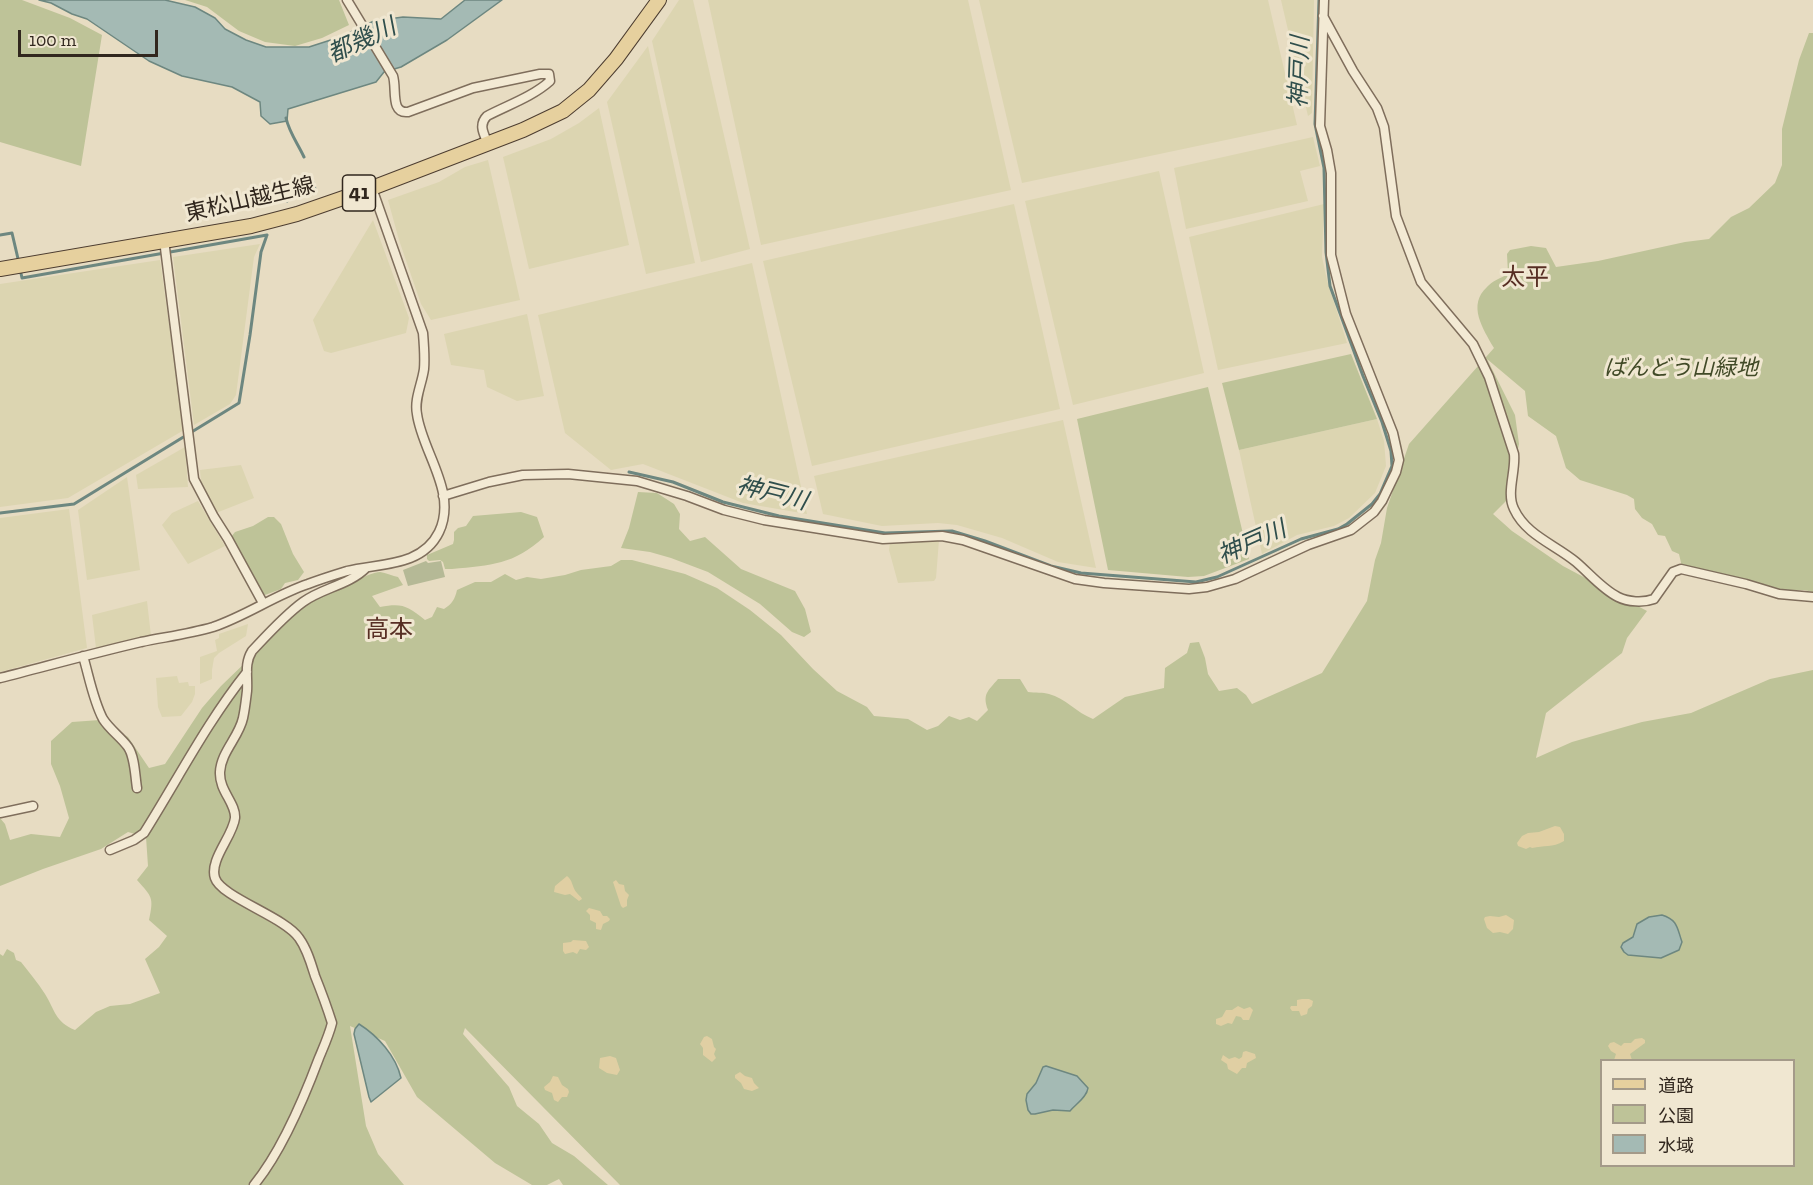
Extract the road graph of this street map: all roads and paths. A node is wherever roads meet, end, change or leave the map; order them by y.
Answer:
1 (347, 0) edge
2 (659, 0) edge
3 (1324, 0) edge
4 (1323, 15) junction
5 (488, 144) junction
6 (372, 188) junction
7 (164, 240) junction
8 (0, 269) edge
9 (443, 496) junction
10 (366, 568) junction
11 (1813, 597) edge
12 (263, 603) junction
13 (83, 656) junction
14 (247, 672) junction
15 (0, 678) edge
16 (136, 788) dead end
17 (33, 806) dead end
18 (0, 813) edge
19 (110, 850) dead end
20 (254, 1185) edge

1 - 5 street
2 - 5 main road, 東松山越生線 / 41
3 - 4 street
4 - 9 street
4 - 11 street
5 - 6 main road, 東松山越生線 / 41
6 - 7 main road, 東松山越生線 / 41
6 - 9 street
7 - 8 main road, 東松山越生線 / 41
7 - 12 street
9 - 10 street
10 - 12 street
10 - 14 street
12 - 13 street
13 - 15 street
13 - 16 street
14 - 19 street
14 - 20 street
17 - 18 street

